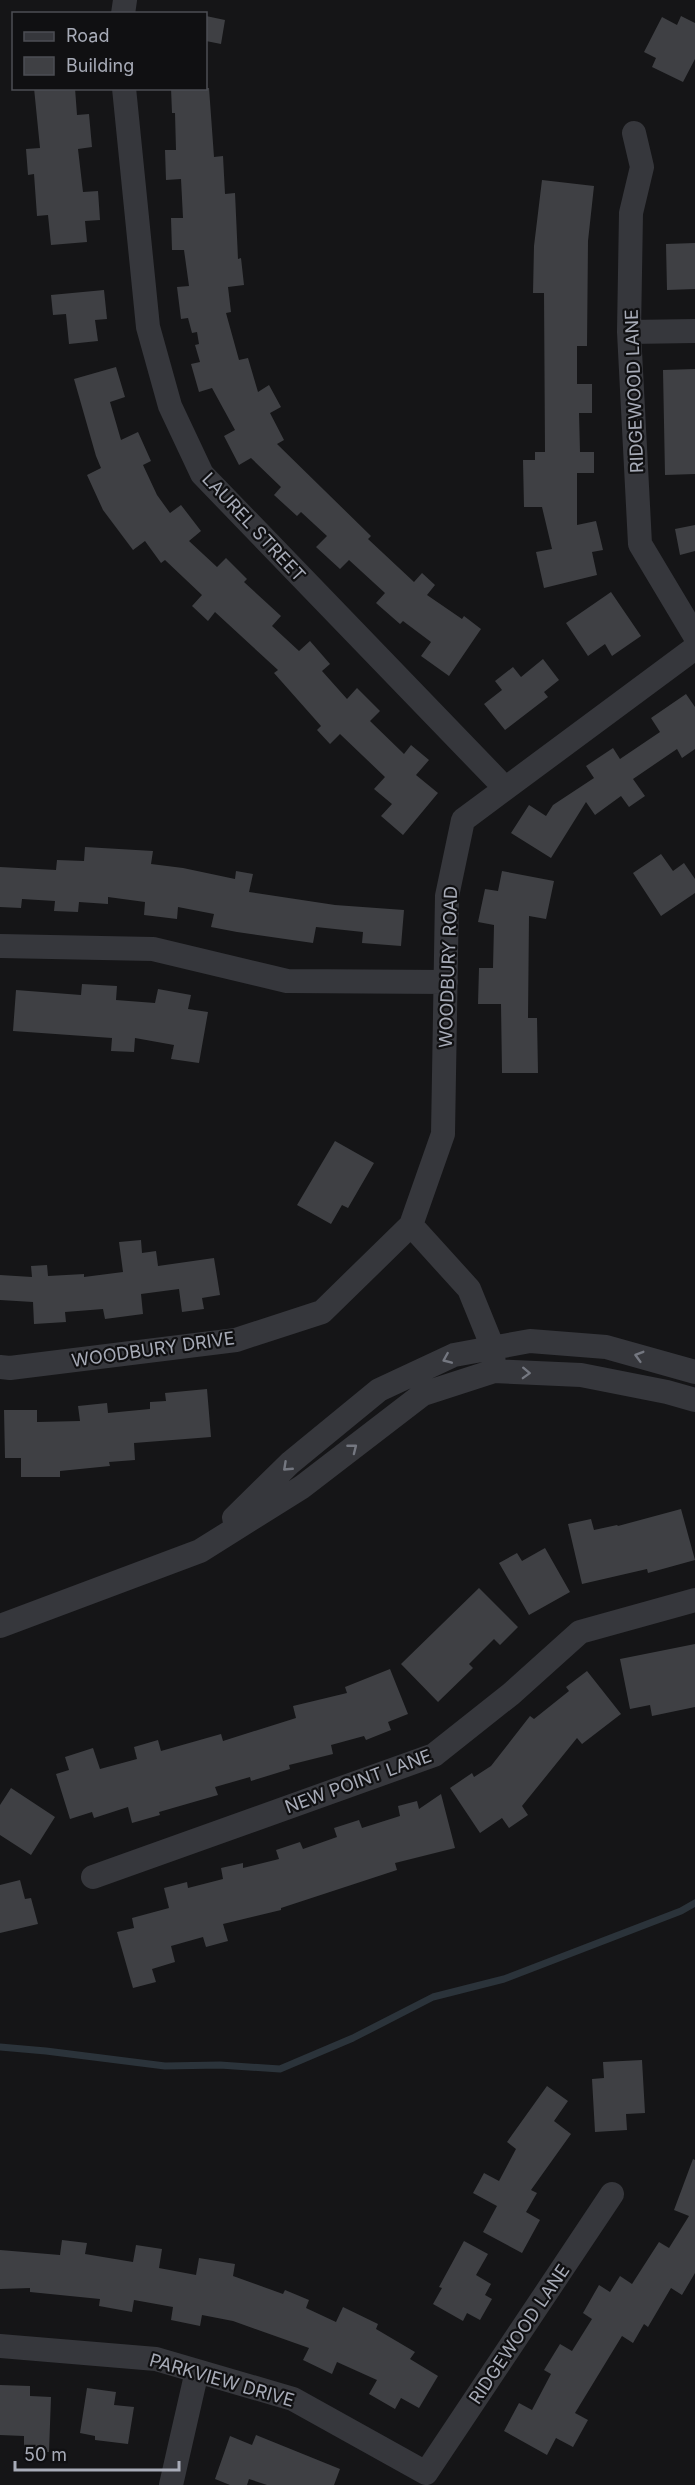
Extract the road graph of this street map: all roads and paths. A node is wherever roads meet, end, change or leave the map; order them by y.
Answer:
1 (124, 90) edge
2 (634, 133) dead end
3 (695, 330) edge
4 (629, 332) junction
5 (695, 636) edge
6 (695, 648) edge
7 (505, 788) junction
8 (0, 946) edge
9 (446, 982) junction
10 (411, 1225) junction
11 (494, 1360) junction
12 (0, 1367) edge
13 (695, 1372) edge
14 (695, 1400) edge
15 (695, 1600) edge
16 (0, 1626) edge
17 (93, 1877) dead end
18 (612, 2194) dead end
19 (0, 2346) edge
20 (197, 2370) junction
21 (426, 2473) joint
22 (171, 2485) edge

1 - 7 street, LAUREL STREET
2 - 4 street, RIDGEWOOD LANE
3 - 4 street
4 - 5 street, RIDGEWOOD LANE
6 - 7 street, WOODBURY ROAD
7 - 9 street, WOODBURY ROAD
8 - 9 street
9 - 10 street, WOODBURY ROAD
10 - 11 street
10 - 12 street, WOODBURY DRIVE
13 -> 11 street
11 -> 14 street
11 - 16 street
15 - 17 street, NEW POINT LANE
18 - 21 street, RIDGEWOOD LANE
19 - 20 street, PARKVIEW DRIVE
20 - 21 street, PARKVIEW DRIVE
20 - 22 street

